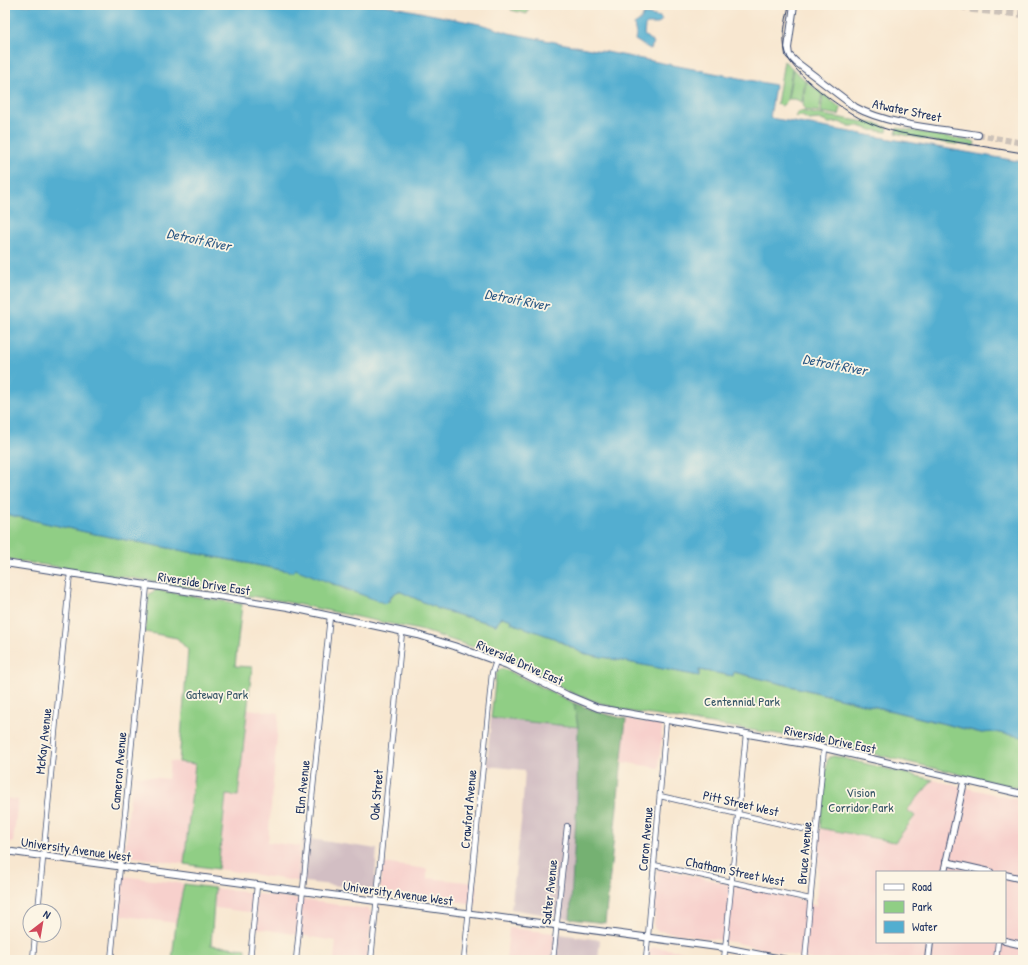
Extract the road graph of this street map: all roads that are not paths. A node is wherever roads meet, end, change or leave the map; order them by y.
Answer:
1 (794, 5) edge
2 (978, 135) tunnel mouth
3 (5, 563) edge
4 (70, 573) junction
5 (147, 585) junction
6 (330, 616) junction
7 (402, 632) junction
8 (496, 661) junction
9 (666, 720) junction
10 (746, 734) junction
11 (824, 748) junction
12 (964, 782) junction
13 (1023, 794) edge
14 (660, 796) junction
15 (738, 814) junction
16 (567, 826) dead end
17 (816, 832) junction
18 (5, 851) edge
19 (43, 856) junction
20 (946, 862) junction
21 (654, 865) junction
22 (120, 866) junction
23 (944, 871) edge
24 (986, 871) edge
25 (1006, 875) edge
26 (1023, 879) edge
27 (732, 882) junction
28 (257, 885) junction
29 (303, 891) junction
30 (810, 899) junction
31 (376, 901) junction
32 (39, 903) edge
33 (469, 914) junction
34 (557, 926) junction
35 (648, 938) junction
36 (1006, 941) edge
37 (34, 943) edge
38 (930, 943) edge
39 (998, 943) edge
40 (1023, 945) edge
41 (726, 948) junction
42 (33, 960) edge
43 (111, 960) edge
44 (250, 960) edge
45 (296, 960) edge
46 (371, 960) edge
47 (464, 960) edge
48 (553, 960) edge
49 (646, 960) edge
50 (724, 960) edge
51 (787, 960) edge
52 (805, 960) edge
53 (928, 960) edge
54 (996, 960) edge

1 - 2 main road, Atwater Street
3 - 4 main road, Riverside Drive East
4 - 5 main road, Riverside Drive East
4 - 19 street, McKay Avenue
5 - 6 main road, Riverside Drive East
5 - 22 street, Cameron Avenue
6 - 7 main road, Riverside Drive East
6 - 29 street, Elm Avenue
7 - 8 main road, Riverside Drive East
7 - 31 street, Oak Street
8 - 9 main road, Riverside Drive East
8 - 33 street, Crawford Avenue
9 - 10 main road, Riverside Drive East
9 - 14 street, Caron Avenue
10 - 11 main road, Riverside Drive East
10 - 15 street
11 - 12 main road, Riverside Drive East
11 - 17 street, Bruce Avenue
12 - 13 main road, Riverside Drive East
12 - 20 main road
14 - 15 street, Pitt Street West
14 - 21 street, Caron Avenue
15 - 17 street, Pitt Street West
15 - 27 street
16 - 34 street, Salter Avenue
17 - 30 street, Bruce Avenue
18 - 19 main road, University Avenue West
19 - 22 main road, University Avenue West
19 - 32 street, McKay Avenue
20 - 23 main road
20 - 24 main road
21 - 27 street, Chatham Street West
21 - 35 street, Caron Avenue
22 - 28 main road, University Avenue West
22 - 43 street, Cameron Avenue
25 - 26 main road
27 - 30 street, Chatham Street West
27 - 41 street
28 - 29 main road, University Avenue West
28 - 44 street
29 - 31 main road, University Avenue West
29 - 45 street, Elm Avenue
30 - 52 street, Bruce Avenue
31 - 33 main road, University Avenue West
31 - 46 street, Oak Street
33 - 34 main road, University Avenue West
33 - 47 street, Crawford Avenue
34 - 35 main road, University Avenue West
34 - 48 street, Salter Avenue
35 - 41 main road, University Avenue West
35 - 49 street, Caron Avenue
36 - 40 main road
37 - 42 street
38 - 53 main road
39 - 54 street
41 - 50 street
41 - 51 main road, University Avenue West

